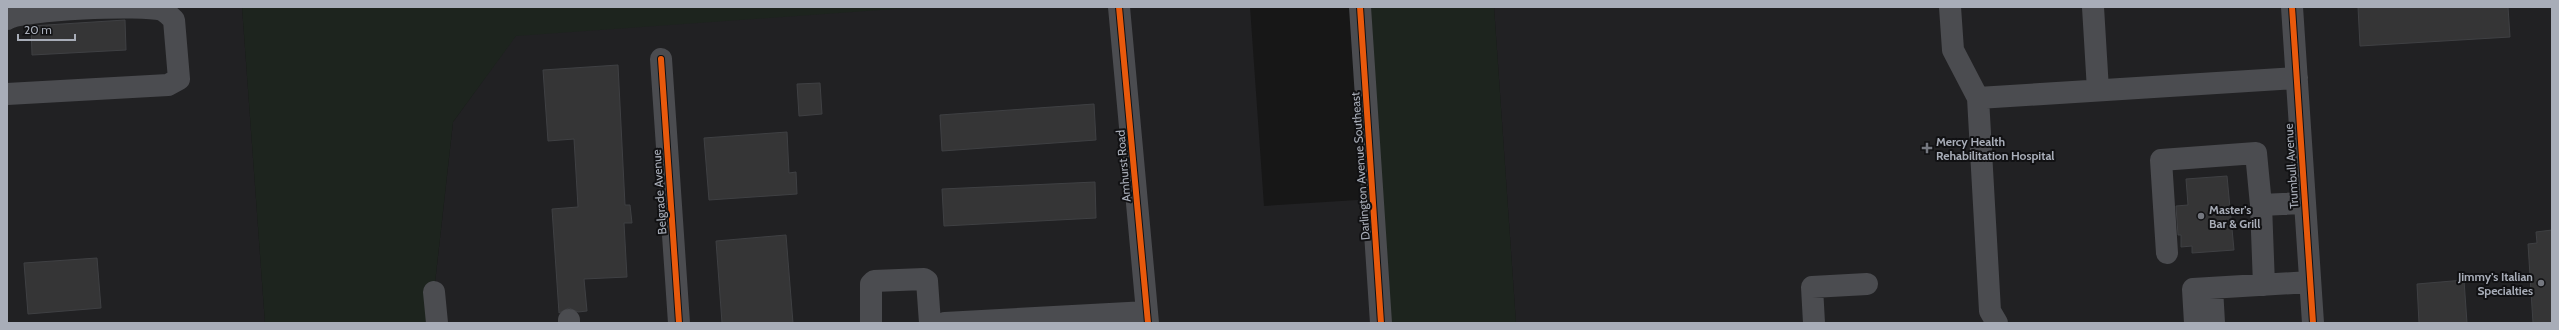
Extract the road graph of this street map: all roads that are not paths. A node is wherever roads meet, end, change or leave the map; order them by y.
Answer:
1 (1119, 7) edge
2 (1360, 7) edge
3 (1950, 7) edge
4 (2093, 7) edge
5 (2292, 7) edge
6 (7, 19) edge
7 (662, 59) dead end
8 (2297, 78) junction
9 (2098, 90) junction
10 (7, 94) edge
11 (1978, 98) junction
12 (2304, 203) junction
13 (2261, 205) junction
14 (2167, 253) dead end
15 (2310, 282) junction
16 (1867, 284) dead end
17 (2264, 285) junction
18 (2212, 288) junction
19 (434, 292) dead end
20 (1148, 318) edge
21 (1106, 319) edge
22 (1991, 319) edge
23 (1017, 321) edge
24 (437, 323) edge
25 (679, 323) edge
26 (871, 323) edge
27 (930, 323) edge
28 (945, 323) edge
29 (1381, 323) edge
30 (1814, 323) edge
31 (2196, 323) edge
32 (2214, 323) edge
33 (2312, 323) edge

1 - 20 street, Amhurst Road
2 - 29 street, Darlington Avenue Southeast
3 - 11 street
4 - 9 street
5 - 8 street, Trumbull Avenue
6 - 10 street
7 - 25 street, Belgrade Avenue
8 - 9 street
8 - 12 street, Trumbull Avenue
9 - 11 street
11 - 22 street
12 - 13 street
12 - 15 street, Trumbull Avenue
13 - 14 street
13 - 17 street
15 - 17 street
15 - 33 street, Trumbull Avenue
16 - 30 street
17 - 18 street
18 - 31 street
18 - 32 street
19 - 24 street
20 - 21 street
21 - 23 street
23 - 28 street
26 - 27 street

